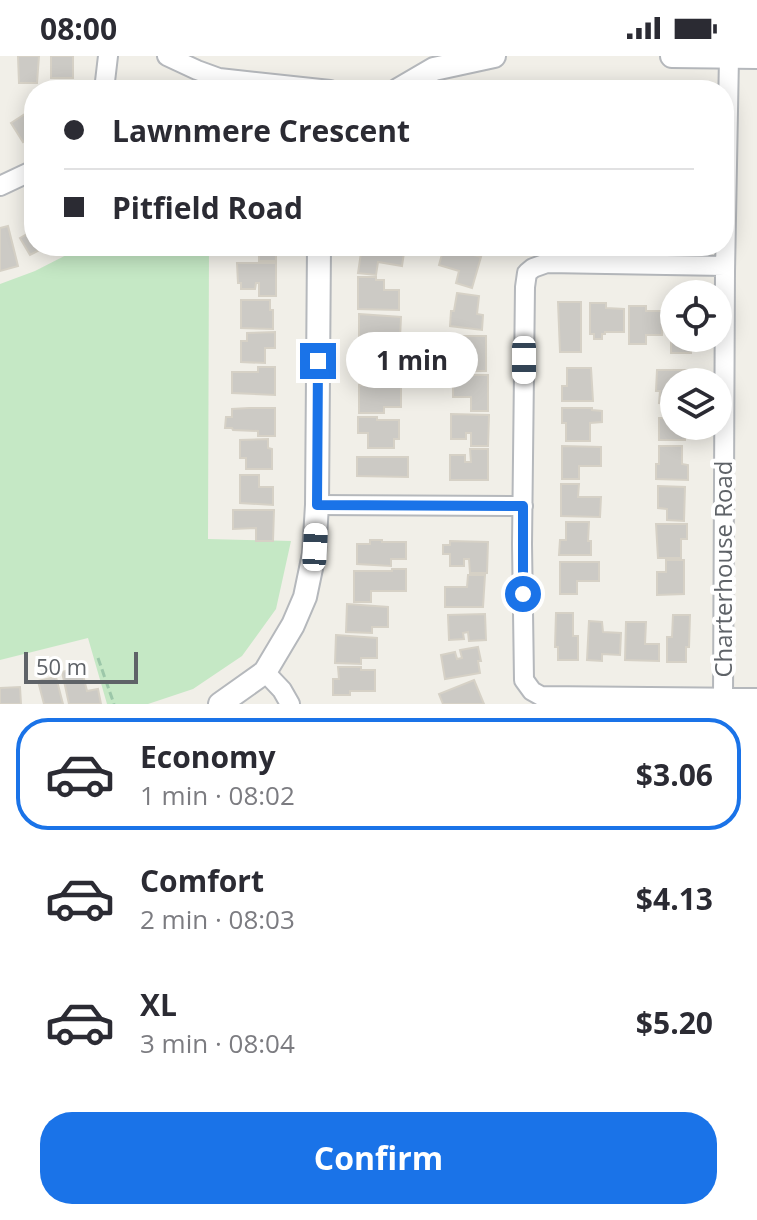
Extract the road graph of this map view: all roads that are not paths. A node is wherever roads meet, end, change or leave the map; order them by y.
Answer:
1 (108, 56) edge
2 (167, 56) edge
3 (494, 56) edge
4 (672, 56) edge
5 (729, 57) edge
6 (757, 57) edge
7 (105, 80) edge
8 (238, 80) edge
9 (415, 80) edge
10 (729, 80) edge
11 (24, 175) edge
12 (0, 186) edge
13 (319, 256) edge
14 (725, 256) edge
15 (725, 266) junction
16 (317, 505) junction
17 (523, 506) junction
18 (265, 672) junction
19 (723, 697) junction
20 (757, 698) edge
21 (220, 704) edge
22 (290, 704) edge

1 - 7 street
2 - 8 street
3 - 9 street
4 - 5 street
5 - 6 street
5 - 10 street, Charterhouse Road
11 - 12 street
13 - 16 street
14 - 15 street, Charterhouse Road
15 - 17 street
15 - 19 street, Charterhouse Road
16 - 17 street
16 - 18 street
17 - 19 street
18 - 21 street
18 - 22 street
19 - 20 street

